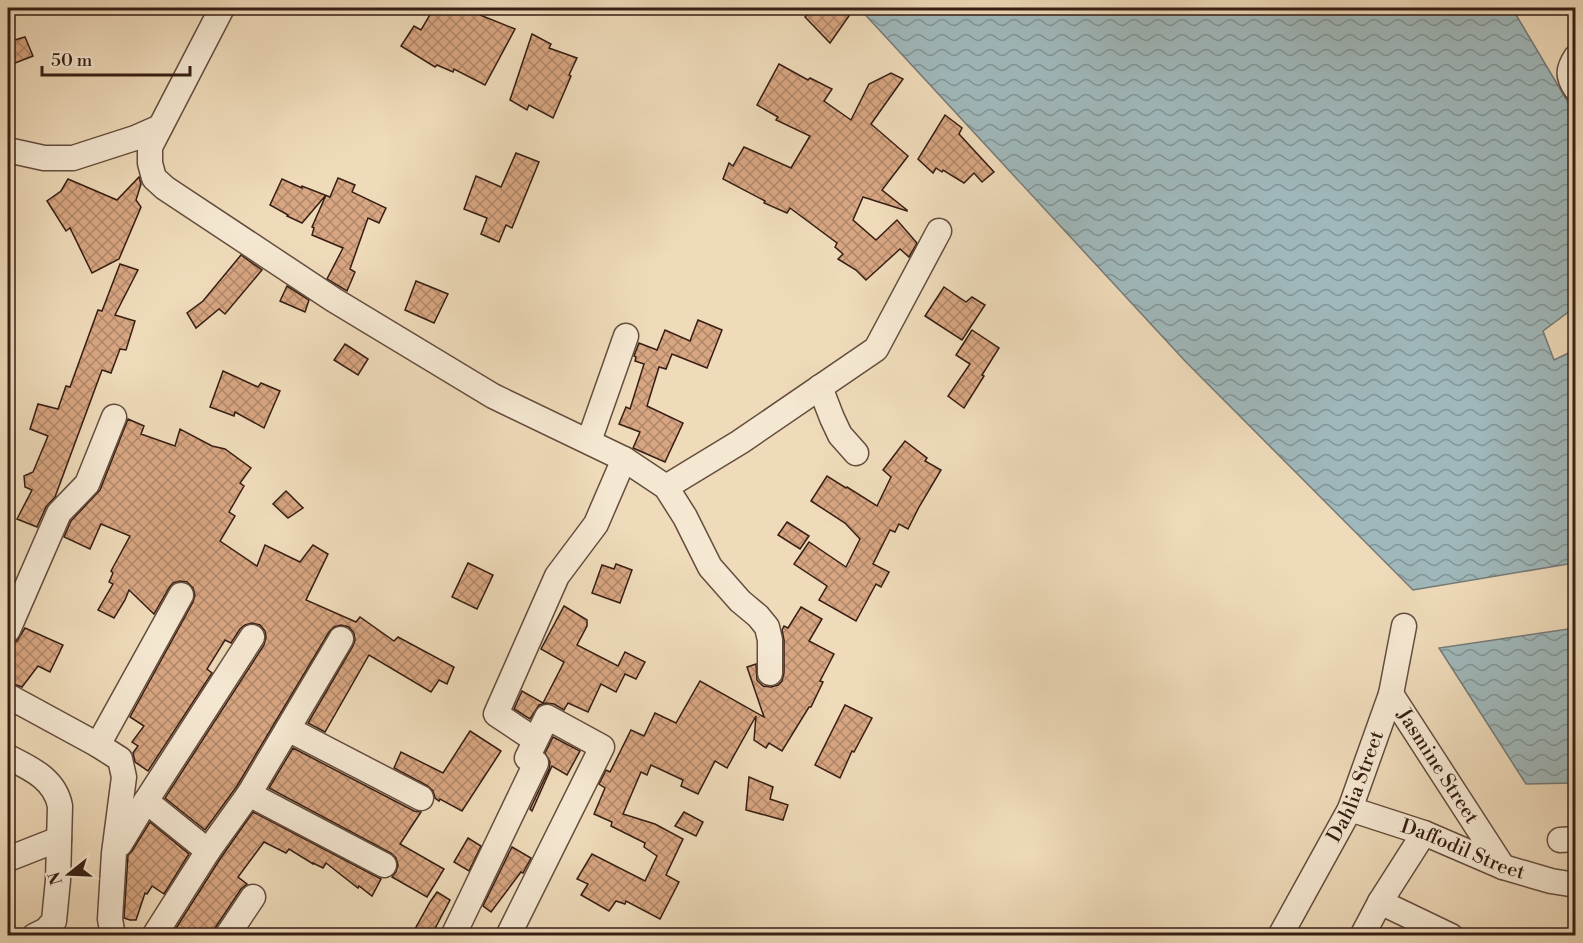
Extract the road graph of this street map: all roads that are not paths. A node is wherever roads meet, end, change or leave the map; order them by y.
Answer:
1 (222, 8) edge
2 (1575, 57) edge
3 (1575, 89) edge
4 (160, 127) junction
5 (12, 151) dead end
6 (939, 231) dead end
7 (626, 336) dead end
8 (820, 387) junction
9 (114, 417) dead end
10 (589, 441) junction
11 (856, 453) dead end
12 (624, 459) junction
13 (666, 487) junction
14 (182, 595) dead end
15 (1404, 626) dead end
16 (8, 630) edge
17 (252, 637) dead end
18 (341, 639) dead end
19 (770, 673) dead end
20 (1391, 694) junction
21 (8, 696) edge
22 (288, 729) junction
23 (535, 740) junction
24 (98, 745) junction
25 (10, 760) edge
26 (249, 794) junction
27 (422, 798) dead end
28 (146, 801) junction
29 (1350, 809) junction
30 (1424, 832) junction
31 (59, 839) junction
32 (208, 851) junction
33 (114, 853) junction
34 (8, 859) edge
35 (384, 865) dead end
36 (1503, 867) junction
37 (1575, 885) edge
38 (253, 897) dead end
39 (1380, 902) junction
40 (34, 936) edge
41 (113, 936) edge
42 (154, 936) edge
43 (227, 936) edge
44 (453, 936) edge
45 (508, 936) edge
46 (1280, 936) edge
47 (1362, 936) edge
48 (1451, 936) edge

1 - 4 street
2 - 3 street
4 - 5 street
4 - 10 street
6 - 8 street
7 - 10 street
8 - 11 street
8 - 13 street
9 - 16 street
10 - 12 street
12 - 13 street
12 - 23 street
13 - 19 street
14 - 24 street
15 - 20 street, Dahlia Street
17 - 28 street
18 - 22 street
20 - 29 street, Dahlia Street
20 - 36 street, Jasmine Street
21 - 24 street
22 - 26 street
22 - 27 street
23 - 44 street
23 - 45 street
24 - 33 street
25 - 31 street
26 - 32 street
26 - 35 street
28 - 32 street
28 - 33 street
29 - 30 street, Daffodil Street
29 - 46 street, Dahlia Street
30 - 36 street, Daffodil Street
30 - 39 street
31 - 34 street
31 - 40 street
32 - 42 street
33 - 41 street
36 - 37 street, Daffodil Street
38 - 43 street
39 - 47 street
39 - 48 street

